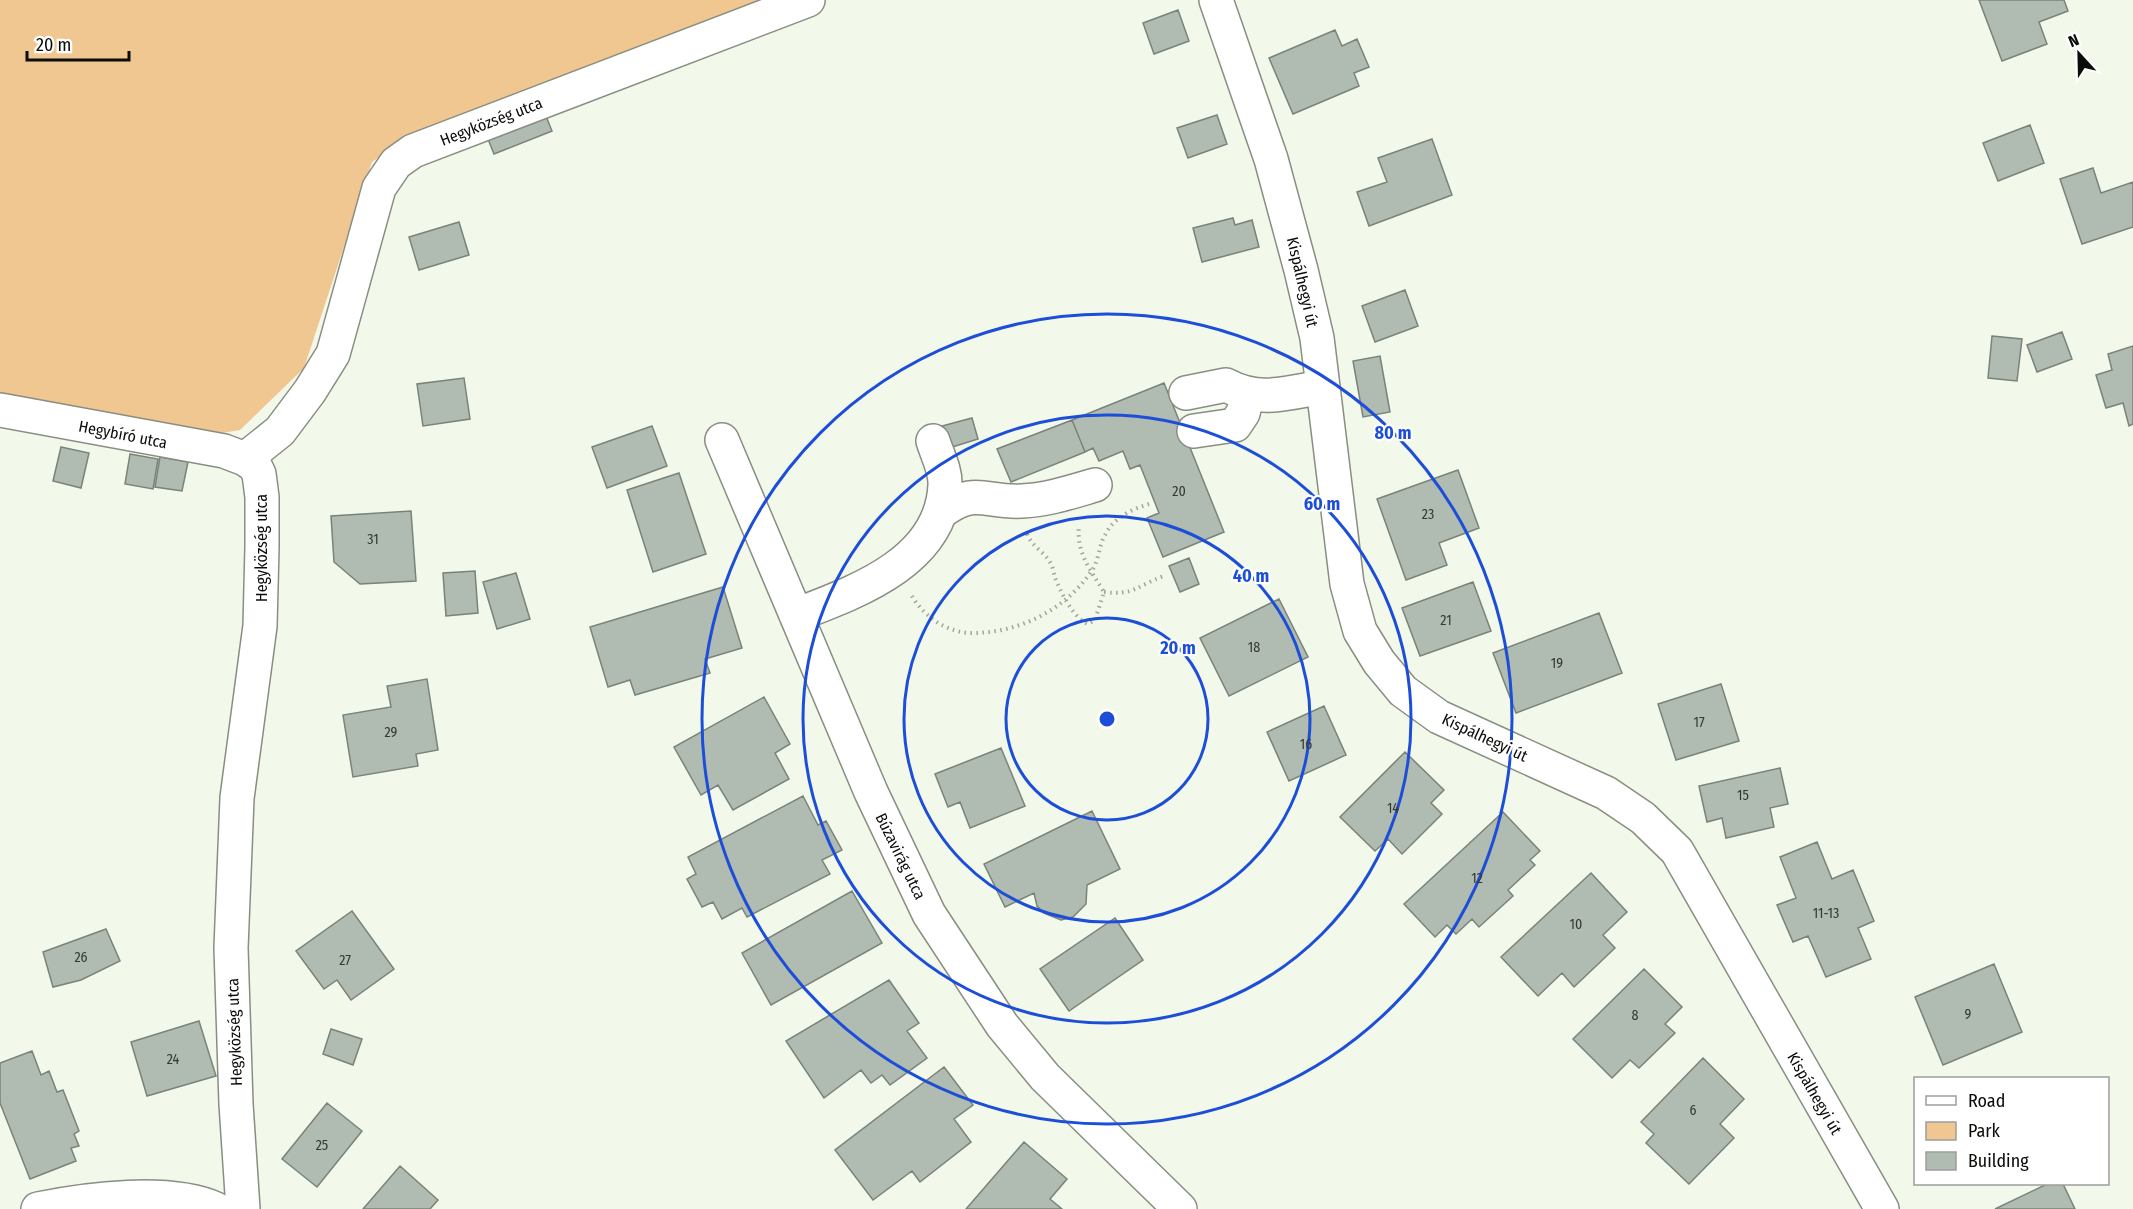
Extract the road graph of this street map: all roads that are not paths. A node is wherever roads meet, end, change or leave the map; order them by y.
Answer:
1 (808, 0) edge
2 (1216, 0) edge
3 (1322, 387) junction
4 (1186, 393) dead end
5 (1248, 394) junction
6 (0, 410) edge
7 (1194, 431) dead end
8 (722, 440) dead end
9 (933, 441) dead end
10 (245, 459) junction
11 (1085, 488) road end
12 (941, 512) junction
13 (796, 615) junction
14 (177, 1205) edge
15 (38, 1209) edge
16 (216, 1209) edge
17 (243, 1209) edge
18 (1180, 1209) edge
19 (1882, 1209) edge

1 - 10 street, Hegyközség utca
2 - 3 street, Kispálhegyi út
3 - 5 street
3 - 19 street, Kispálhegyi út
4 - 5 street
5 - 7 street
6 - 10 street, Hegybíró utca
8 - 13 street, Búzavirág utca
9 - 12 street
10 - 17 street, Hegyközség utca
11 - 12 street
12 - 13 street
13 - 18 street, Búzavirág utca
14 - 15 street
14 - 16 street

